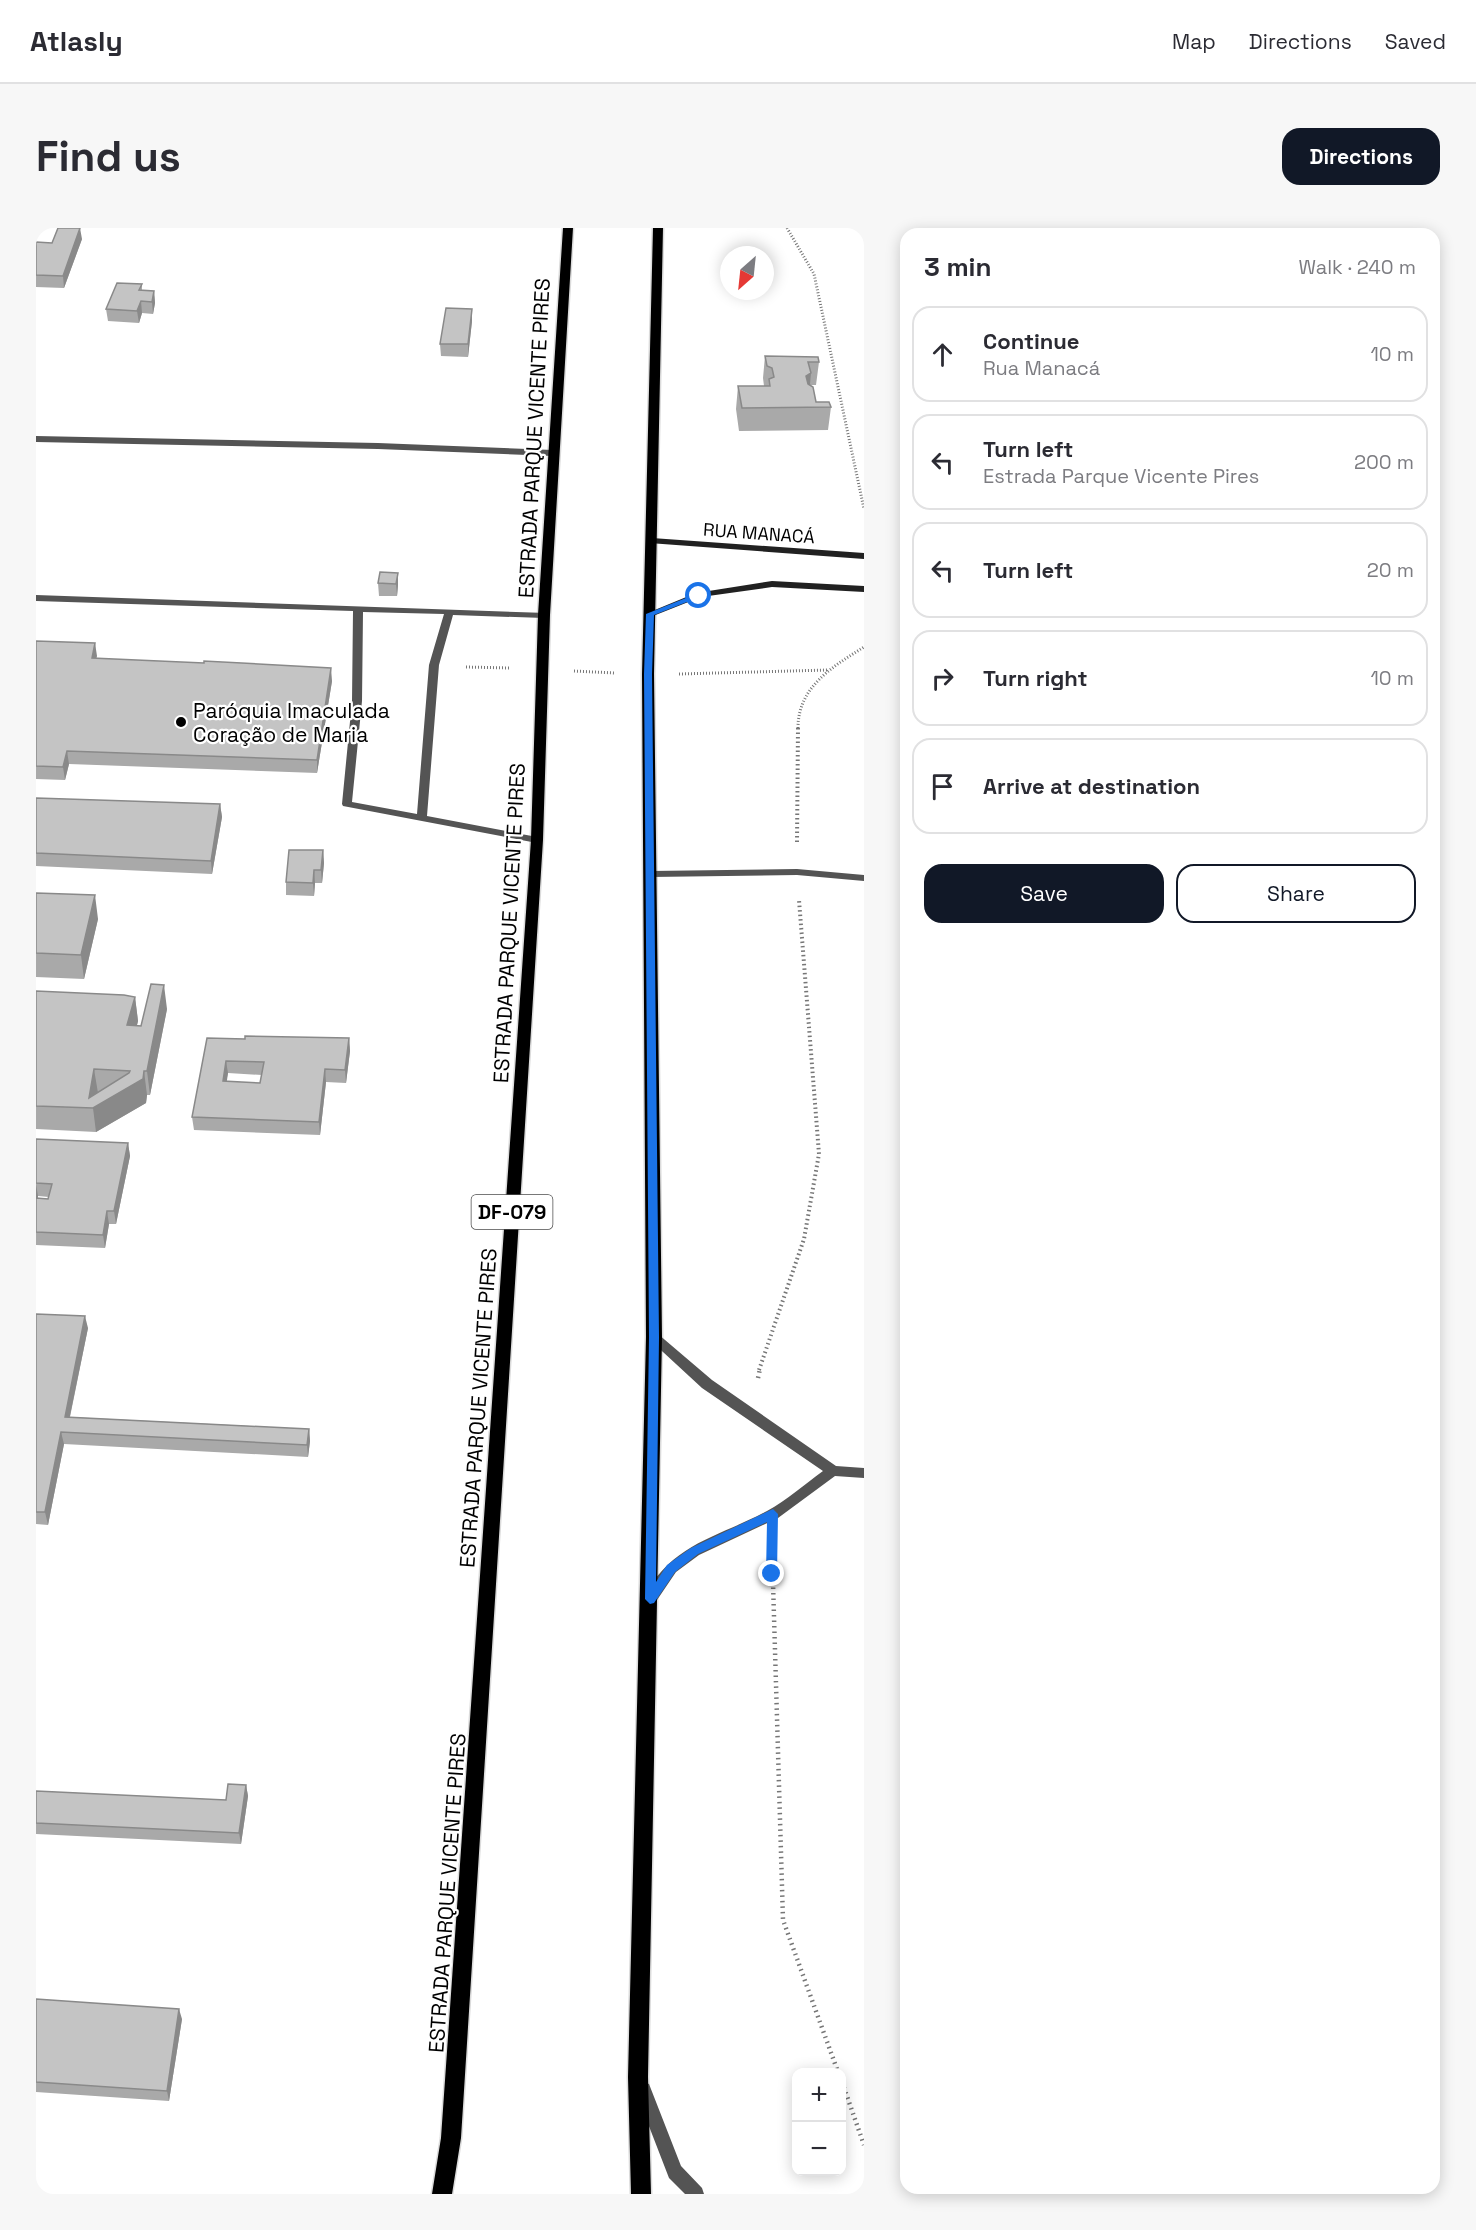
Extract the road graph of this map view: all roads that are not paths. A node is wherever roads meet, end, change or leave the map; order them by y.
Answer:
1 (568, 228) edge
2 (658, 228) edge
3 (36, 439) edge
4 (553, 453) junction
5 (652, 541) junction
6 (864, 556) edge
7 (864, 589) edge
8 (36, 598) edge
9 (358, 611) junction
10 (449, 613) junction
11 (650, 614) junction
12 (544, 615) junction
13 (422, 819) junction
14 (537, 840) junction
15 (651, 874) junction
16 (864, 879) edge
17 (654, 1337) junction
18 (833, 1471) junction
19 (864, 1473) edge
20 (650, 1599) junction
21 (638, 2077) junction
22 (442, 2194) edge
23 (641, 2194) edge
24 (696, 2194) edge

1 - 4 main road, ESTRADA PARQUE VICENTE PIRES / DF-079
2 - 5 main road
3 - 4 street
4 - 12 main road, ESTRADA PARQUE VICENTE PIRES / DF-079
5 - 6 street, RUA MANACÁ
5 - 11 main road
7 - 11 street
8 - 9 street
9 - 10 street
9 - 13 street
10 - 12 street
10 - 13 street
11 - 15 main road
12 - 14 main road, ESTRADA PARQUE VICENTE PIRES / DF-079
13 - 14 street
14 - 22 main road, ESTRADA PARQUE VICENTE PIRES / DF-079
15 - 16 street
15 - 17 main road
17 - 18 street
17 - 20 main road
18 - 19 street
18 - 20 street
20 - 21 main road
21 - 23 main road
21 - 24 street

